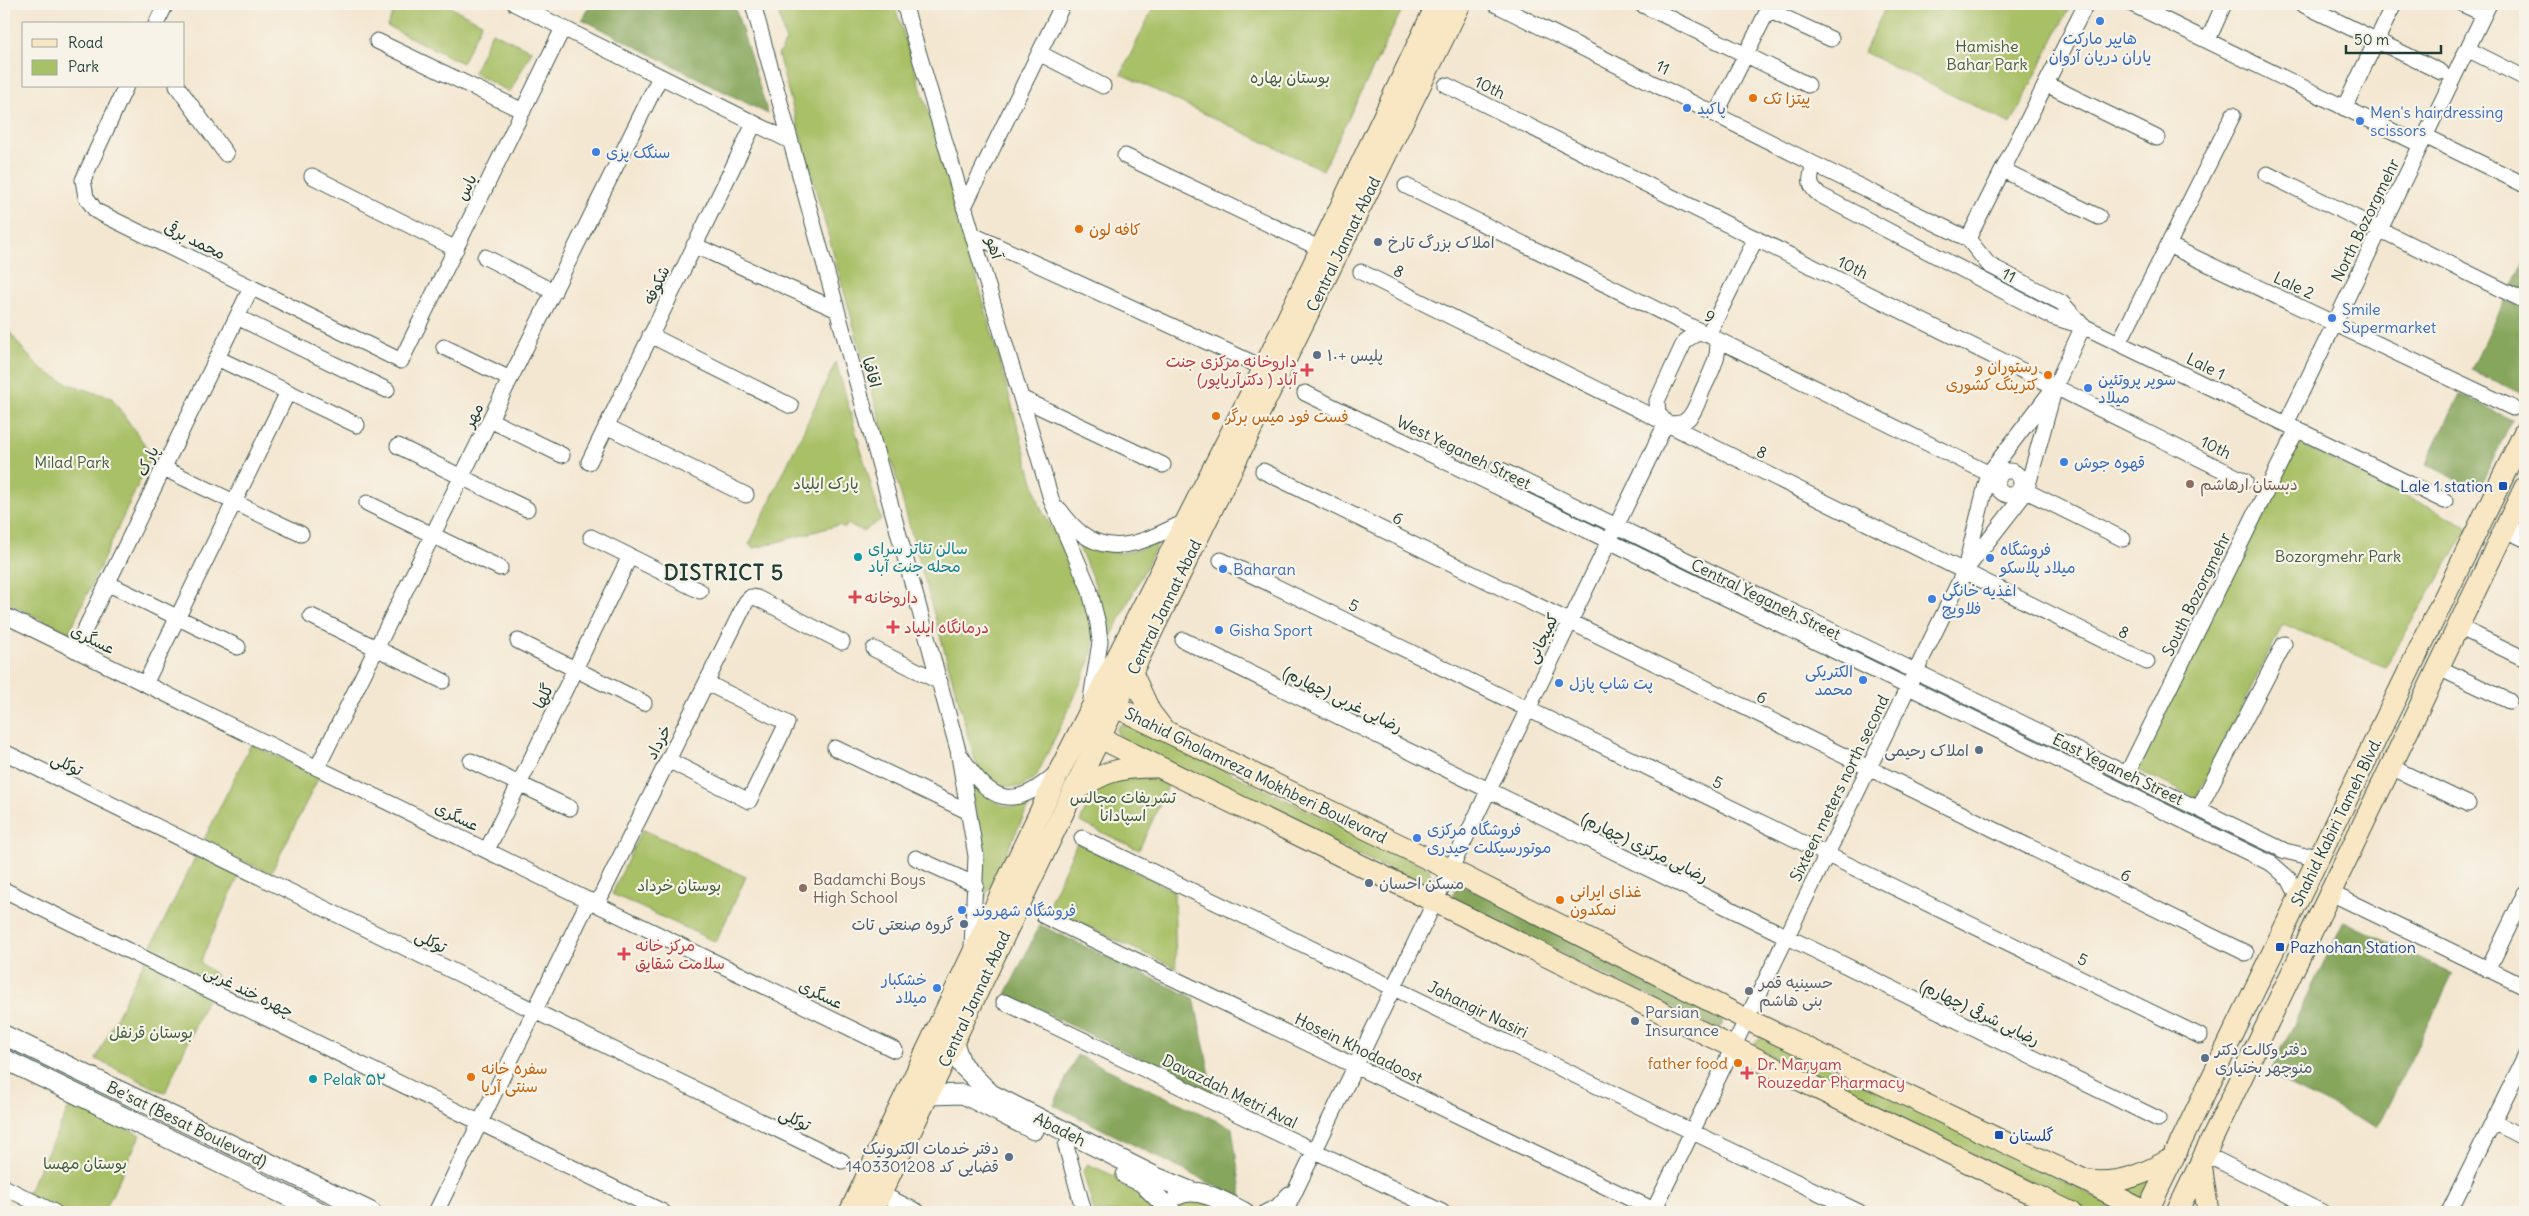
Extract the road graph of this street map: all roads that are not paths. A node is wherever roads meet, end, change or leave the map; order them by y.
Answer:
1 (166, 4) edge
2 (514, 4) edge
3 (753, 4) edge
4 (904, 4) edge
5 (1063, 4) edge
6 (1437, 4) edge
7 (1460, 4) edge
8 (1495, 4) edge
9 (1641, 4) edge
10 (2086, 4) edge
11 (2132, 4) edge
12 (2224, 4) edge
13 (2302, 4) edge
14 (2394, 4) edge
15 (2462, 4) edge
16 (2486, 9) edge
17 (157, 22) edge
18 (563, 28) junction
19 (1832, 39) dead end
20 (2208, 40) junction
21 (2376, 40) junction
22 (377, 41) dead end
23 (2467, 49) junction
24 (1039, 53) junction
25 (1746, 55) junction
26 (2441, 72) dead end
27 (660, 77) junction
28 (2525, 78) edge
29 (2046, 84) junction
30 (1446, 85) dead end
31 (1808, 85) dead end
32 (1103, 86) dead end
33 (125, 88) edge
34 (178, 88) edge
35 (1398, 108) junction
36 (2344, 108) junction
37 (523, 111) junction
38 (1716, 114) junction
39 (2232, 115) dead end
40 (754, 124) junction
41 (2157, 138) dead end
42 (790, 141) junction
43 (2423, 141) junction
44 (226, 154) dead end
45 (1125, 156) dead end
46 (1814, 164) junction
47 (2003, 170) junction
48 (2266, 174) dead end
49 (312, 176) dead end
50 (2525, 185) edge
51 (1406, 186) dead end
52 (964, 207) junction
53 (2100, 217) dead end
54 (2380, 230) junction
55 (973, 235) junction
56 (1756, 238) junction
57 (1968, 239) junction
58 (694, 245) junction
59 (2168, 245) junction
60 (456, 249) junction
61 (1321, 250) junction
62 (486, 257) dead end
63 (1361, 272) dead end
64 (251, 288) junction
65 (554, 292) junction
66 (2525, 301) edge
67 (837, 310) junction
68 (237, 317) junction
69 (2335, 324) junction
70 (2083, 326) junction
71 (650, 335) junction
72 (1708, 335) junction
73 (2120, 343) junction
74 (444, 347) dead end
75 (217, 358) junction
76 (401, 361) joint
77 (1264, 368) junction
78 (510, 379) junction
79 (2055, 387) junction
80 (387, 390) dead end
81 (288, 392) junction
82 (1305, 393) dead end
83 (1021, 398) junction
84 (791, 406) dead end
85 (2513, 408) dead end
86 (490, 420) junction
87 (1666, 424) junction
88 (357, 425) dead end
89 (606, 426) junction
90 (2292, 427) junction
91 (2525, 431) edge
92 (398, 446) dead end
93 (562, 455) dead end
94 (589, 462) dead end
95 (1163, 465) dead end
96 (163, 468) junction
97 (1497, 468) dead end
98 (2518, 470) edge
99 (1263, 472) dead end
100 (1993, 476) junction
101 (462, 477) junction
102 (2245, 481) dead end
103 (2525, 487) edge
104 (2023, 490) junction
105 (746, 496) dead end
106 (2445, 501) dead end
107 (234, 502) junction
108 (1052, 502) junction
109 (367, 503) dead end
110 (527, 509) dead end
111 (1187, 521) junction
112 (1616, 526) junction
113 (2506, 528) junction
114 (301, 534) dead end
115 (433, 535) junction
116 (591, 537) dead end
117 (2525, 537) edge
118 (2123, 539) dead end
119 (1608, 542) junction
120 (630, 556) junction
121 (1222, 560) dead end
122 (500, 568) dead end
123 (1964, 572) junction
124 (107, 583) junction
125 (700, 591) dead end
126 (4, 615) edge
127 (310, 616) dead end
128 (178, 618) junction
129 (1569, 622) junction
130 (2459, 627) junction
131 (1183, 640) dead end
132 (518, 641) dead end
133 (842, 642) dead end
134 (2284, 644) dead end
135 (238, 647) dead end
136 (377, 649) junction
137 (874, 649) dead end
138 (75, 650) junction
139 (2525, 659) edge
140 (2147, 662) dead end
141 (2439, 668) junction
142 (575, 669) junction
143 (1132, 673) junction
144 (1915, 673) junction
145 (443, 681) dead end
146 (940, 682) junction
147 (707, 683) junction
148 (145, 684) junction
149 (1908, 687) junction
150 (2509, 701) dead end
151 (644, 703) dead end
152 (1116, 707) junction
153 (1527, 709) junction
154 (1089, 713) junction
155 (1165, 731) junction
156 (1100, 738) junction
157 (835, 748) dead end
158 (958, 750) junction
159 (4, 752) edge
160 (668, 760) junction
161 (471, 762) dead end
162 (1159, 767) junction
163 (2391, 767) junction
164 (317, 768) junction
165 (1868, 768) junction
166 (1060, 770) junction
167 (2127, 774) junction
168 (519, 784) junction
169 (1488, 790) junction
170 (1073, 792) junction
171 (2468, 804) dead end
172 (570, 808) dead end
173 (2199, 808) junction
174 (967, 811) junction
175 (1082, 838) dead end
176 (487, 850) junction
177 (2321, 852) junction
178 (1826, 854) junction
179 (916, 858) dead end
180 (1449, 868) junction
181 (976, 885) junction
182 (4, 890) edge
183 (2331, 893) junction
184 (2525, 893) edge
185 (2299, 898) junction
186 (1433, 901) junction
187 (593, 902) junction
188 (1044, 916) dead end
189 (1786, 936) junction
190 (2246, 953) dead end
191 (971, 960) junction
192 (2488, 970) junction
193 (1392, 987) junction
194 (2525, 988) edge
195 (1004, 1002) dead end
196 (534, 1011) junction
197 (1746, 1019) junction
198 (4, 1035) edge
199 (2200, 1036) dead end
200 (953, 1041) junction
201 (1732, 1047) junction
202 (896, 1050) dead end
203 (2525, 1057) edge
204 (4, 1059) edge
205 (1354, 1066) junction
206 (975, 1091) junction
207 (928, 1095) junction
208 (2158, 1119) dead end
209 (480, 1122) junction
210 (2493, 1122) junction
211 (1692, 1132) junction
212 (2525, 1138) edge
213 (1066, 1146) junction
214 (1313, 1150) junction
215 (2173, 1158) junction
216 (2203, 1159) junction
217 (842, 1161) dead end
218 (2084, 1180) junction
219 (1296, 1185) junction
220 (4, 1187) edge
221 (1190, 1192) junction
222 (876, 1203) edge
223 (1083, 1211) edge
224 (54, 1212) edge
225 (320, 1212) edge
226 (371, 1212) edge
227 (436, 1212) edge
228 (663, 1212) edge
229 (850, 1212) edge
230 (918, 1212) edge
231 (1172, 1212) edge
232 (1244, 1212) edge
233 (1266, 1212) edge
234 (1284, 1212) edge
235 (1442, 1212) edge
236 (1655, 1212) edge
237 (1859, 1212) edge
238 (2069, 1212) edge
239 (2146, 1212) edge
240 (2177, 1212) edge
241 (2208, 1212) edge
242 (2322, 1212) edge
243 (2449, 1212) edge

1 - 17 street
2 - 18 street
3 - 42 street, اقاقیا
4 - 52 street, آهو
5 - 24 street
6 - 35 main road, Central Jannat Abad
7 - 35 main road, Central Jannat Abad
8 - 38 street, 11
9 - 25 street
10 - 29 street
11 - 20 street
12 - 20 street
13 - 21 street
14 - 21 street
15 - 16 street
16 - 23 street, North Bozorgmehr
18 - 27 street
18 - 37 street, یاس
19 - 25 street
20 - 36 street
21 - 26 street
21 - 36 street
22 - 37 street
23 - 28 street
23 - 43 street, North Bozorgmehr
24 - 32 street
24 - 52 street
25 - 31 street
25 - 38 street
27 - 40 street
27 - 65 street, مهر
29 - 41 street
29 - 47 street
30 - 56 street, 10th
33 - 64 street, محمد برقی
34 - 44 street
35 - 61 main road, Central Jannat Abad
35 - 143 main road, Central Jannat Abad
36 - 43 street
37 - 60 street, یاس
38 - 46 street, 11
39 - 59 street
40 - 42 street
40 - 58 street, شکوفه
42 - 67 street, اقاقیا
43 - 50 street
43 - 54 street, North Bozorgmehr
45 - 61 street
46 - 57 street, 11
46 - 70 street, 11
47 - 53 street
47 - 57 street
48 - 54 street
49 - 60 street
51 - 72 street, 9
52 - 55 street, آهو
54 - 66 street
54 - 69 street, North Bozorgmehr
55 - 77 street
55 - 83 street, آهو
56 - 72 street
56 - 79 street, 10th
57 - 70 street, Lale 1
58 - 67 street
58 - 71 street, شکوفه
59 - 69 street, Lale 2
59 - 73 street
60 - 76 street, یاس
61 - 77 main road, Central Jannat Abad
62 - 65 street
63 - 87 street, 8
64 - 68 street, پارک
64 - 76 street, محمد برقی
65 - 78 street, مهر
67 - 146 street, اقاقیا
68 - 75 street, پارک
68 - 80 street
69 - 85 street, Lale 2
69 - 90 street, North Bozorgmehr
70 - 73 street, Lale 1
70 - 79 street, Sixteen meters north second
71 - 84 street
71 - 89 street, شکوفه
72 - 87 street
72 - 87 street
72 - 100 street, 9
73 - 90 street, Lale 1
74 - 78 street
75 - 81 street
75 - 96 street, پارک
77 - 111 main road, Central Jannat Abad
78 - 86 street, مهر
79 - 100 street, Sixteen meters north second
79 - 102 street, 10th
79 - 104 street, Sixteen meters north second
81 - 88 street
81 - 107 street
82 - 119 street, West Yeganeh Street
83 - 95 street
83 - 108 street, آهو
86 - 93 street
86 - 101 street, مهر
87 - 112 street, کمیجانی
87 - 123 street, 8
89 - 94 street, شکوفه
89 - 105 street
90 - 106 street, Lale 1
90 - 167 street, South Bozorgmehr
91 - 98 main road, Shahid Kabiri Tameh Blvd.
92 - 101 street
96 - 107 street
96 - 124 street, پارک
97 - 112 street, West Yeganeh Street
98 - 177 main road, Shahid Kabiri Tameh Blvd.
99 - 129 street, 6
100 - 104 street
100 - 123 street, Sixteen meters north second
101 - 110 street
101 - 115 street, مهر
103 - 113 main road, Shahid Kabiri Tameh Blvd.
104 - 118 street
104 - 123 street, Sixteen meters north second
107 - 114 street
107 - 128 street
108 - 111 street
108 - 154 street, آهو
109 - 115 street
111 - 154 main road, Central Jannat Abad
112 - 119 street, کمیجانی
112 - 144 street, Central Yeganeh Street
113 - 117 street
113 - 130 main road, Shahid Kabiri Tameh Blvd.
115 - 122 street
115 - 136 street, مهر
116 - 120 street
119 - 129 street, کمیجانی
119 - 149 street, Central Yeganeh Street
120 - 125 street
120 - 142 street, گلها
121 - 153 street, 5
123 - 140 street, 8
123 - 144 street, Sixteen meters north second
124 - 128 street
124 - 138 street, پارک
126 - 138 street, عسگری
127 - 136 street
128 - 135 street
128 - 148 street
129 - 153 street, کمیجانی
129 - 165 street, 6
130 - 139 street
130 - 141 main road, Shahid Kabiri Tameh Blvd.
131 - 169 street, رضایی غربی (چهارم)
132 - 142 street
133 - 147 street, خرداد
134 - 173 street
136 - 145 street
136 - 164 street, مهر
137 - 146 street
138 - 148 street, عسگری
141 - 150 street
141 - 163 main road, Shahid Kabiri Tameh Blvd.
142 - 151 street
142 - 168 street, گلها
143 - 152 main road, Central Jannat Abad
143 - 155 main road
144 - 149 street, Sixteen meters north second
144 - 167 street, East Yeganeh Street
146 - 158 street, اقاقیا
147 - 160 street, خرداد
147 - 160 street
148 - 164 street, عسگری
149 - 165 street, Sixteen meters north second
149 - 185 street, East Yeganeh Street
152 - 154 main road, Shahid Gholamreza Mokhberi Boulevard
152 - 155 main road, Shahid Gholamreza Mokhberi Boulevard
152 - 156 main road, Central Jannat Abad
153 - 169 street, کمیجانی
153 - 178 street, 5
154 - 156 main road
154 - 166 main road, Central Jannat Abad
155 - 180 main road, Shahid Gholamreza Mokhberi Boulevard
156 - 162 main road
156 - 170 main road, Central Jannat Abad
157 - 174 street
158 - 166 street
158 - 174 street
159 - 196 street, توکلی
160 - 187 street, خرداد
161 - 168 street
162 - 170 main road
162 - 186 main road
163 - 171 street
163 - 183 main road, Shahid Kabiri Tameh Blvd.
164 - 176 street, عسگری
165 - 178 street, Sixteen meters north second
165 - 190 street, 6
166 - 191 main road, Central Jannat Abad
167 - 173 street, East Yeganeh Street
168 - 172 street
168 - 176 street, گلها
169 - 180 street, کمیجانی
169 - 189 street, رضایی مرکزی (چهارم)
170 - 200 main road, Central Jannat Abad
173 - 177 street, East Yeganeh Street
174 - 181 street
175 - 193 street, Jahangir Nasiri
176 - 187 street, عسگری
177 - 185 main road, Shahid Kabiri Tameh Blvd.
178 - 189 street, Sixteen meters north second
178 - 199 street, 5
179 - 181 street
180 - 186 street, کمیجانی
180 - 197 main road, Shahid Gholamreza Mokhberi Boulevard
181 - 191 street
182 - 209 street, چهره خند غربی
183 - 192 street
183 - 216 main road, Shahid Kabiri Tameh Blvd.
184 - 192 street
185 - 215 main road, Shahid Kabiri Tameh Blvd.
186 - 193 street, کمیجانی
186 - 201 main road
187 - 196 street, خرداد
187 - 202 street, عسگری
188 - 205 street, Hosein Khodadoost
189 - 197 street, Sixteen meters north second
189 - 208 street, رضایی شرقی (چهارم)
191 - 229 main road, Central Jannat Abad
192 - 194 street
193 - 205 street, کمیجانی
193 - 211 street, Jahangir Nasiri
195 - 214 street, Davazdah Metri Aval
196 - 209 street, خرداد
196 - 217 street, توکلی
197 - 201 street, Sixteen meters north second
197 - 218 main road, Shahid Gholamreza Mokhberi Boulevard
198 - 226 street, Be'sat (Besat Boulevard)
200 - 206 street, Abadeh
200 - 207 main road, Central Jannat Abad
201 - 211 street, Sixteen meters north second
201 - 238 main road
203 - 210 street
204 - 225 street, Be'sat (Besat Boulevard)
205 - 214 street, کمیجانی
205 - 236 street, Hosein Khodadoost
206 - 207 street, Abadeh
206 - 213 street, Abadeh
206 - 221 street, Abadeh
207 - 222 main road, Central Jannat Abad
209 - 227 street, خرداد
209 - 228 street, چهره خند غربی
210 - 212 street
210 - 243 street
211 - 236 street, Sixteen meters north second
211 - 237 street, Jahangir Nasiri
213 - 223 street
213 - 231 street, Abadeh
214 - 219 street, کمیجانی
214 - 235 street, Davazdah Metri Aval
215 - 218 main road
215 - 239 main road, Shahid Kabiri Tameh Blvd.
216 - 240 main road, Shahid Kabiri Tameh Blvd.
216 - 241 main road
216 - 242 street
218 - 239 main road, Shahid Gholamreza Mokhberi Boulevard
219 - 233 street
219 - 234 street
220 - 224 street
221 - 231 street
221 - 232 street, Abadeh
222 - 230 street

